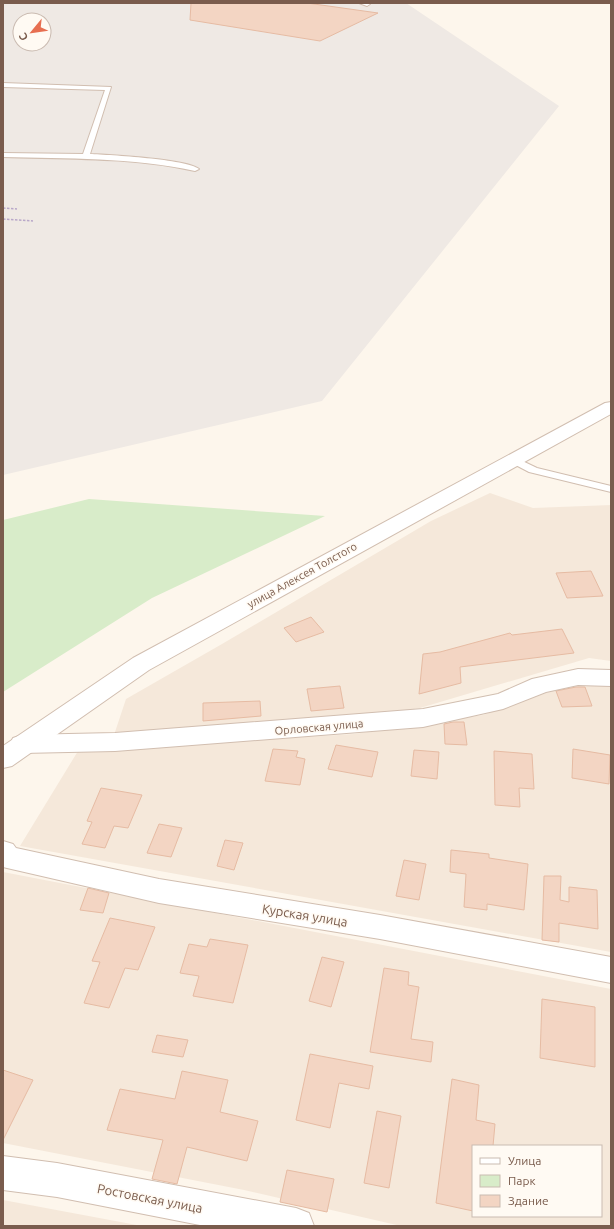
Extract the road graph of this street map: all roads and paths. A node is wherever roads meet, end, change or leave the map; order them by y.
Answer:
1 (3, 85) edge
2 (3, 155) edge
3 (86, 157) junction
4 (195, 169) dead end
5 (611, 407) edge
6 (514, 460) junction
7 (611, 489) edge
8 (611, 678) edge
9 (22, 744) junction
10 (3, 759) edge
11 (3, 852) edge
12 (611, 970) edge
13 (3, 1173) edge
14 (296, 1226) edge

1 - 3 lane
2 - 3 lane
3 - 4 lane
5 - 6 street, улица Алексея Толстого
6 - 7 lane
6 - 9 street, улица Алексея Толстого
8 - 9 street, Орловская улица
9 - 10 street, улица Алексея Толстого
11 - 12 street, Курская улица
13 - 14 street, Ростовская улица

